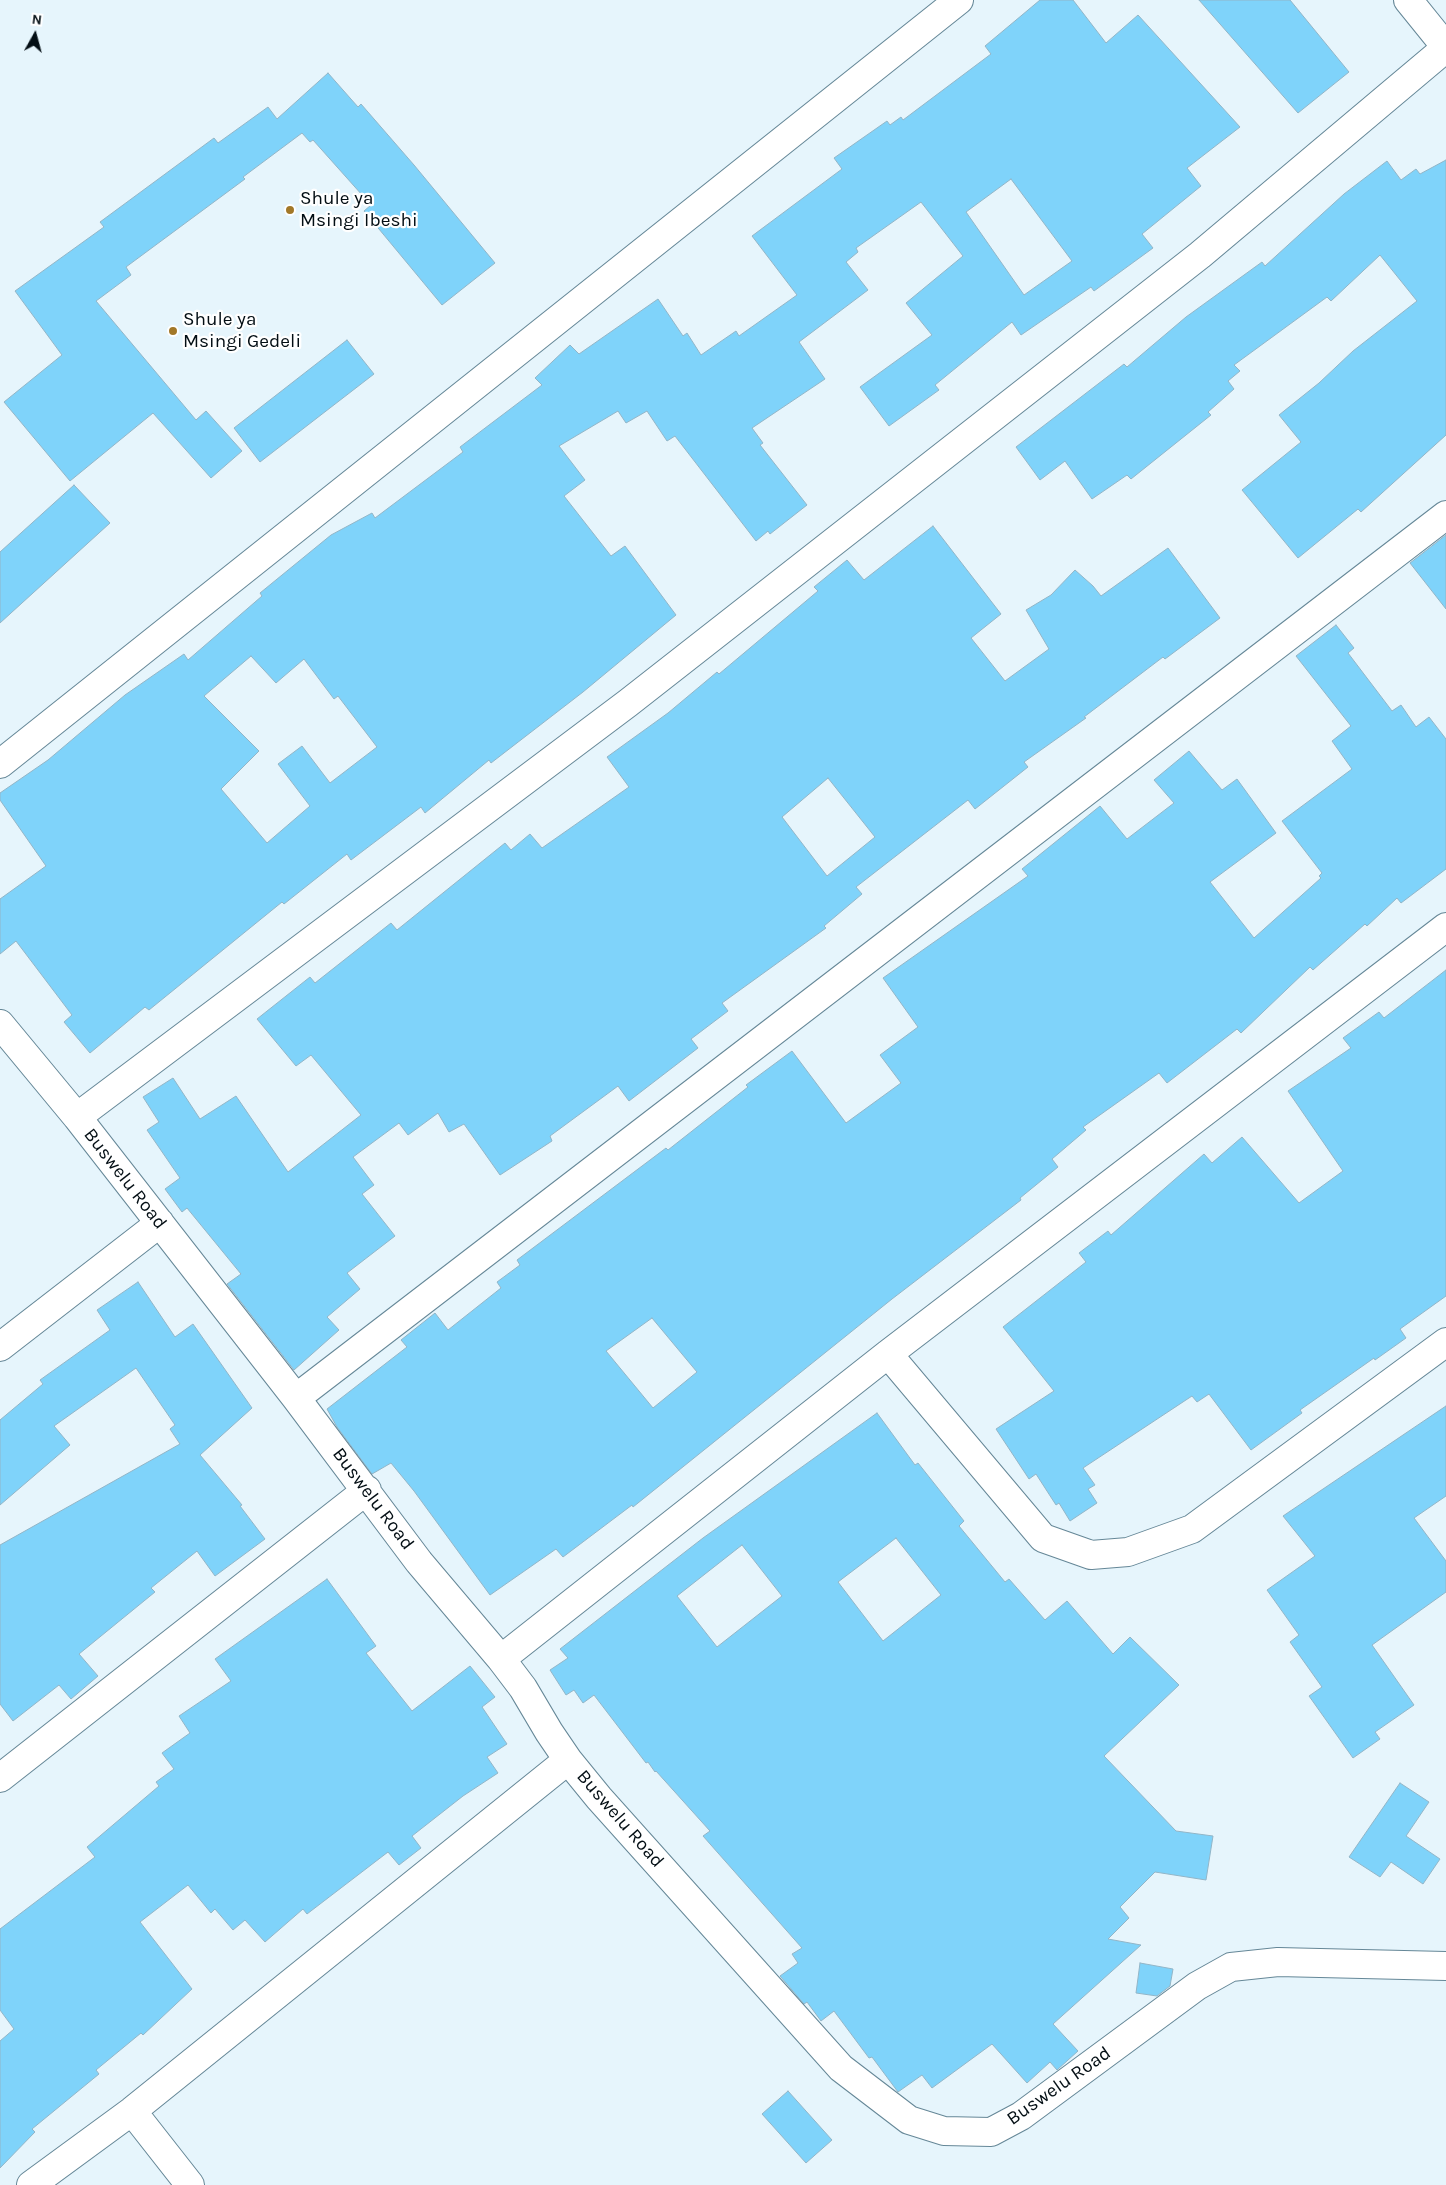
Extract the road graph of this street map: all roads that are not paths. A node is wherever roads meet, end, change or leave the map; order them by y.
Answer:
1 (959, 0) edge
2 (1408, 0) edge
3 (1446, 48) edge
4 (1446, 515) edge
5 (0, 764) edge
6 (1446, 927) edge
7 (0, 1024) edge
8 (77, 1117) junction
9 (160, 1223) junction
10 (1446, 1342) edge
11 (0, 1347) edge
12 (888, 1354) junction
13 (296, 1398) junction
14 (366, 1490) junction
15 (501, 1659) junction
16 (568, 1760) junction
17 (0, 1778) edge
18 (1446, 1966) edge
19 (132, 2111) junction
20 (31, 2185) edge
21 (190, 2185) edge

1 - 5 street
2 - 3 street
3 - 8 street
4 - 13 street
6 - 12 street
7 - 8 street, Buswelu Road
8 - 9 street, Buswelu Road
9 - 11 street
9 - 13 street, Buswelu Road
10 - 12 street
12 - 15 street
13 - 14 street, Buswelu Road
14 - 15 street, Buswelu Road
14 - 17 street
15 - 16 street, Buswelu Road
16 - 18 street, Buswelu Road
16 - 19 street
19 - 20 street
19 - 21 street

